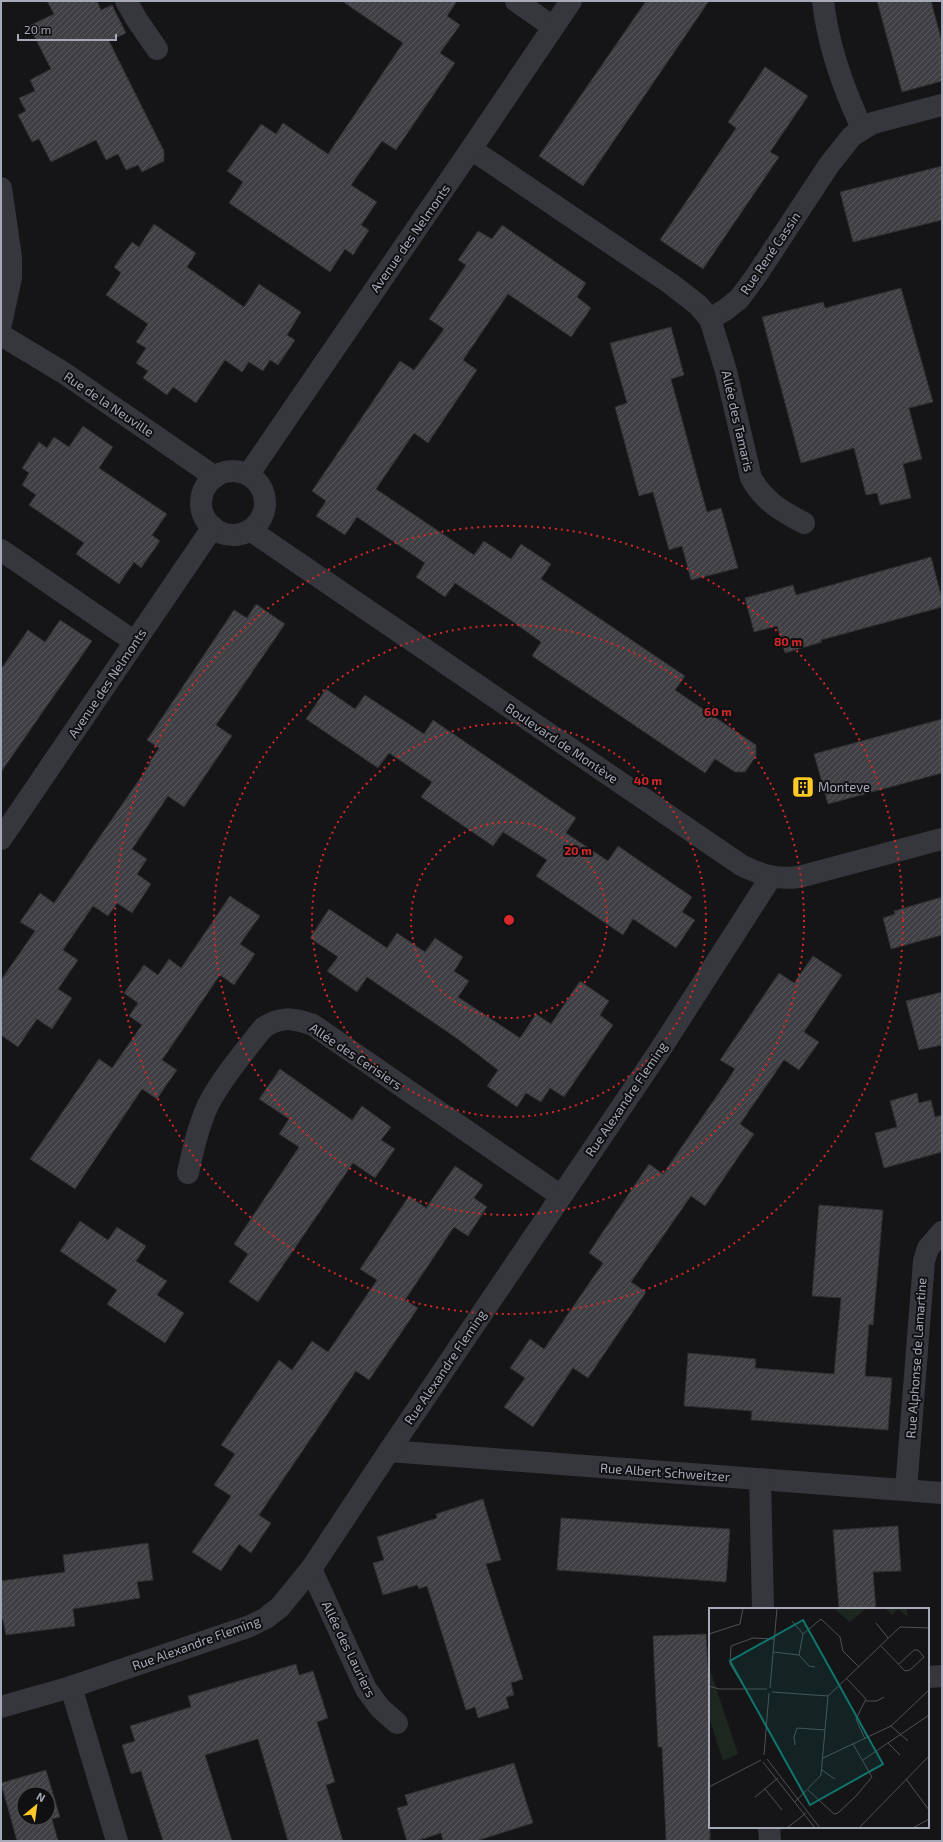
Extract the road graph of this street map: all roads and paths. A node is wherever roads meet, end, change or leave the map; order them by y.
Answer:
1 (126, 1) edge
2 (516, 1) edge
3 (571, 1) edge
4 (823, 1) edge
5 (553, 27) junction
6 (158, 49) dead end
7 (942, 105) edge
8 (862, 128) junction
9 (472, 150) junction
10 (1, 188) edge
11 (710, 319) junction
12 (1, 324) edge
13 (1, 335) edge
14 (248, 474) junction
15 (215, 477) junction
16 (804, 522) dead end
17 (213, 527) junction
18 (250, 530) junction
19 (1, 550) edge
20 (136, 642) junction
21 (1, 839) edge
22 (942, 839) edge
23 (771, 877) junction
24 (188, 1173) dead end
25 (561, 1196) junction
26 (942, 1232) edge
27 (389, 1450) junction
28 (760, 1479) junction
29 (906, 1490) junction
30 (942, 1493) edge
31 (311, 1569) junction
32 (763, 1608) edge
33 (942, 1676) edge
34 (929, 1677) edge
35 (71, 1687) junction
36 (1, 1706) edge
37 (397, 1723) dead end
38 (769, 1828) edge
39 (117, 1841) edge
40 (770, 1841) edge

1 - 6 street
2 - 5 street
3 - 5 street, Avenue des Nelmonts
4 - 8 street
5 - 9 street, Avenue des Nelmonts
7 - 8 street, Rue René Cassin
8 - 11 street, Rue René Cassin
9 - 11 street
9 - 14 street, Avenue des Nelmonts
10 - 12 street
11 - 16 street, Allée des Tamaris
13 - 15 street, Rue de la Neuville
14 - 15 street
14 - 18 street
15 - 17 street
17 - 18 street
17 - 20 street, Avenue des Nelmonts
18 - 23 street, Boulevard de Montève
19 - 20 street
20 - 21 street, Avenue des Nelmonts
22 - 23 street, Boulevard de Montève
23 - 25 street, Rue Alexandre Fleming
24 - 25 street, Allée des Cerisiers
25 - 27 street, Rue Alexandre Fleming
26 - 29 street, Rue Alphonse de Lamartine
27 - 28 street, Rue Albert Schweitzer
27 - 31 street, Rue Alexandre Fleming
28 - 29 street, Rue Albert Schweitzer
28 - 32 street
29 - 30 street, Rue Albert Schweitzer
31 - 35 street, Rue Alexandre Fleming
31 - 37 street, Allée des Lauriers
33 - 34 street
35 - 36 street, Rue Alexandre Fleming
35 - 39 street
38 - 40 street

